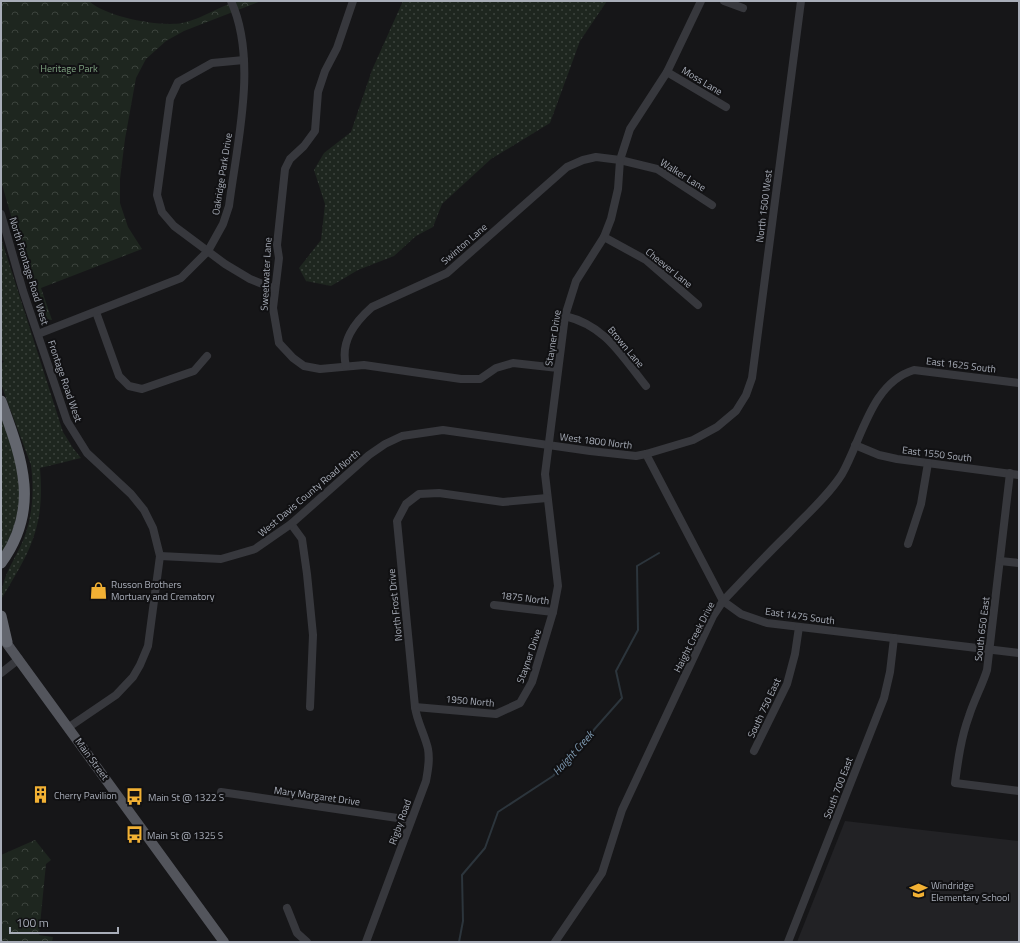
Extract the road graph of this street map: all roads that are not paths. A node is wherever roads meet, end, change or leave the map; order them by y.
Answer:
1 (231, 1) edge
2 (353, 1) edge
3 (702, 1) edge
4 (724, 1) edge
5 (801, 1) edge
6 (743, 8) dead end
7 (244, 60) junction
8 (667, 72) junction
9 (726, 107) dead end
10 (620, 160) junction
11 (712, 205) dead end
12 (1, 214) edge
13 (604, 237) junction
14 (208, 251) junction
15 (275, 289) junction
16 (698, 305) dead end
17 (96, 312) junction
18 (565, 316) junction
19 (38, 334) junction
20 (207, 356) dead end
21 (346, 366) junction
22 (558, 368) junction
23 (901, 374) joint
24 (1019, 383) edge
25 (646, 386) dead end
26 (1, 401) edge
27 (736, 411) joint
28 (443, 430) joint
29 (549, 446) junction
30 (855, 446) junction
31 (646, 454) junction
32 (928, 463) junction
33 (1010, 473) junction
34 (1019, 475) edge
35 (547, 498) junction
36 (291, 524) junction
37 (908, 544) dead end
38 (10, 549) junction
39 (160, 556) junction
40 (1000, 561) junction
41 (1, 562) edge
42 (1019, 563) edge
43 (1, 572) edge
44 (723, 600) junction
45 (494, 605) dead end
46 (553, 612) junction
47 (1, 616) edge
48 (799, 627) junction
49 (894, 638) junction
50 (4, 639) edge
51 (990, 650) junction
52 (1019, 653) edge
53 (19, 659) junction
54 (1, 673) edge
55 (520, 703) joint
56 (310, 707) dead end
57 (415, 707) junction
58 (68, 727) junction
59 (754, 751) dead end
60 (1019, 791) edge
61 (221, 792) dead end
62 (411, 820) junction
63 (287, 908) dead end
64 (224, 942) edge
65 (307, 942) edge
66 (366, 942) edge
67 (555, 942) edge
68 (788, 942) edge

1 - 7 street, Oakridge Park Drive
2 - 15 street, Sweetwater Lane
3 - 8 street, Stayner Drive
4 - 6 street
5 - 27 street, North 1500 West
7 - 14 street, Oakridge Park Drive
7 - 14 street
8 - 9 street, Moss Lane
8 - 10 street, Stayner Drive
10 - 11 street, Walker Lane
10 - 13 street, Stayner Drive
10 - 21 street, Swinton Lane
12 - 19 street, North Frontage Road West
13 - 16 street, Cheever Lane
13 - 18 street, Stayner Drive
14 - 15 street
14 - 17 street, Oakridge Park Drive
15 - 21 street, Sweetwater Lane
17 - 19 street, Oakridge Park Drive
17 - 20 street
18 - 22 street, Stayner Drive
18 - 25 street, Brown Lane
19 - 39 street, Frontage Road West
21 - 22 street, Sweetwater Lane
22 - 29 street, Stayner Drive
23 - 24 street, East 1625 South
23 - 30 street, Haight Creek Drive
26 - 38 highway
27 - 31 street, West 1800 North
28 - 29 street, West 1800 North
28 - 36 street, West Davis County Road North
29 - 31 street, West 1800 North
29 - 35 street, Stayner Drive
30 - 32 street, East 1550 South
30 - 44 street, Haight Creek Drive
31 - 44 street, East 1475 South
32 - 33 street, East 1550 South
32 - 37 street
33 - 34 street, East 1550 South
33 - 40 street, South 650 East
35 - 46 street, Stayner Drive
35 - 57 street, North Frost Drive
36 - 39 street, West Davis County Road North
36 - 56 street
38 - 41 highway
38 - 43 highway
39 - 58 street, Frontage Road West
40 - 42 street
40 - 51 street, South 650 East
44 - 48 street, East 1475 South
44 - 67 street, Haight Creek Drive
45 - 46 street, 1875 North
46 - 55 street, Stayner Drive
47 - 50 highway
48 - 49 street, East 1475 South
48 - 59 street, South 750 East
49 - 51 street, East 1475 South
49 - 68 street, South 700 East
50 - 53 main road, Main Street
51 - 52 street, East 1475 South
51 - 60 street, South 650 East
53 - 54 street
53 - 58 main road, Main Street
55 - 57 street, 1950 North
57 - 62 street, Rigby Road
58 - 64 main road, Main Street
61 - 62 street, Mary Margaret Drive
62 - 66 street, Rigby Road
63 - 65 street

